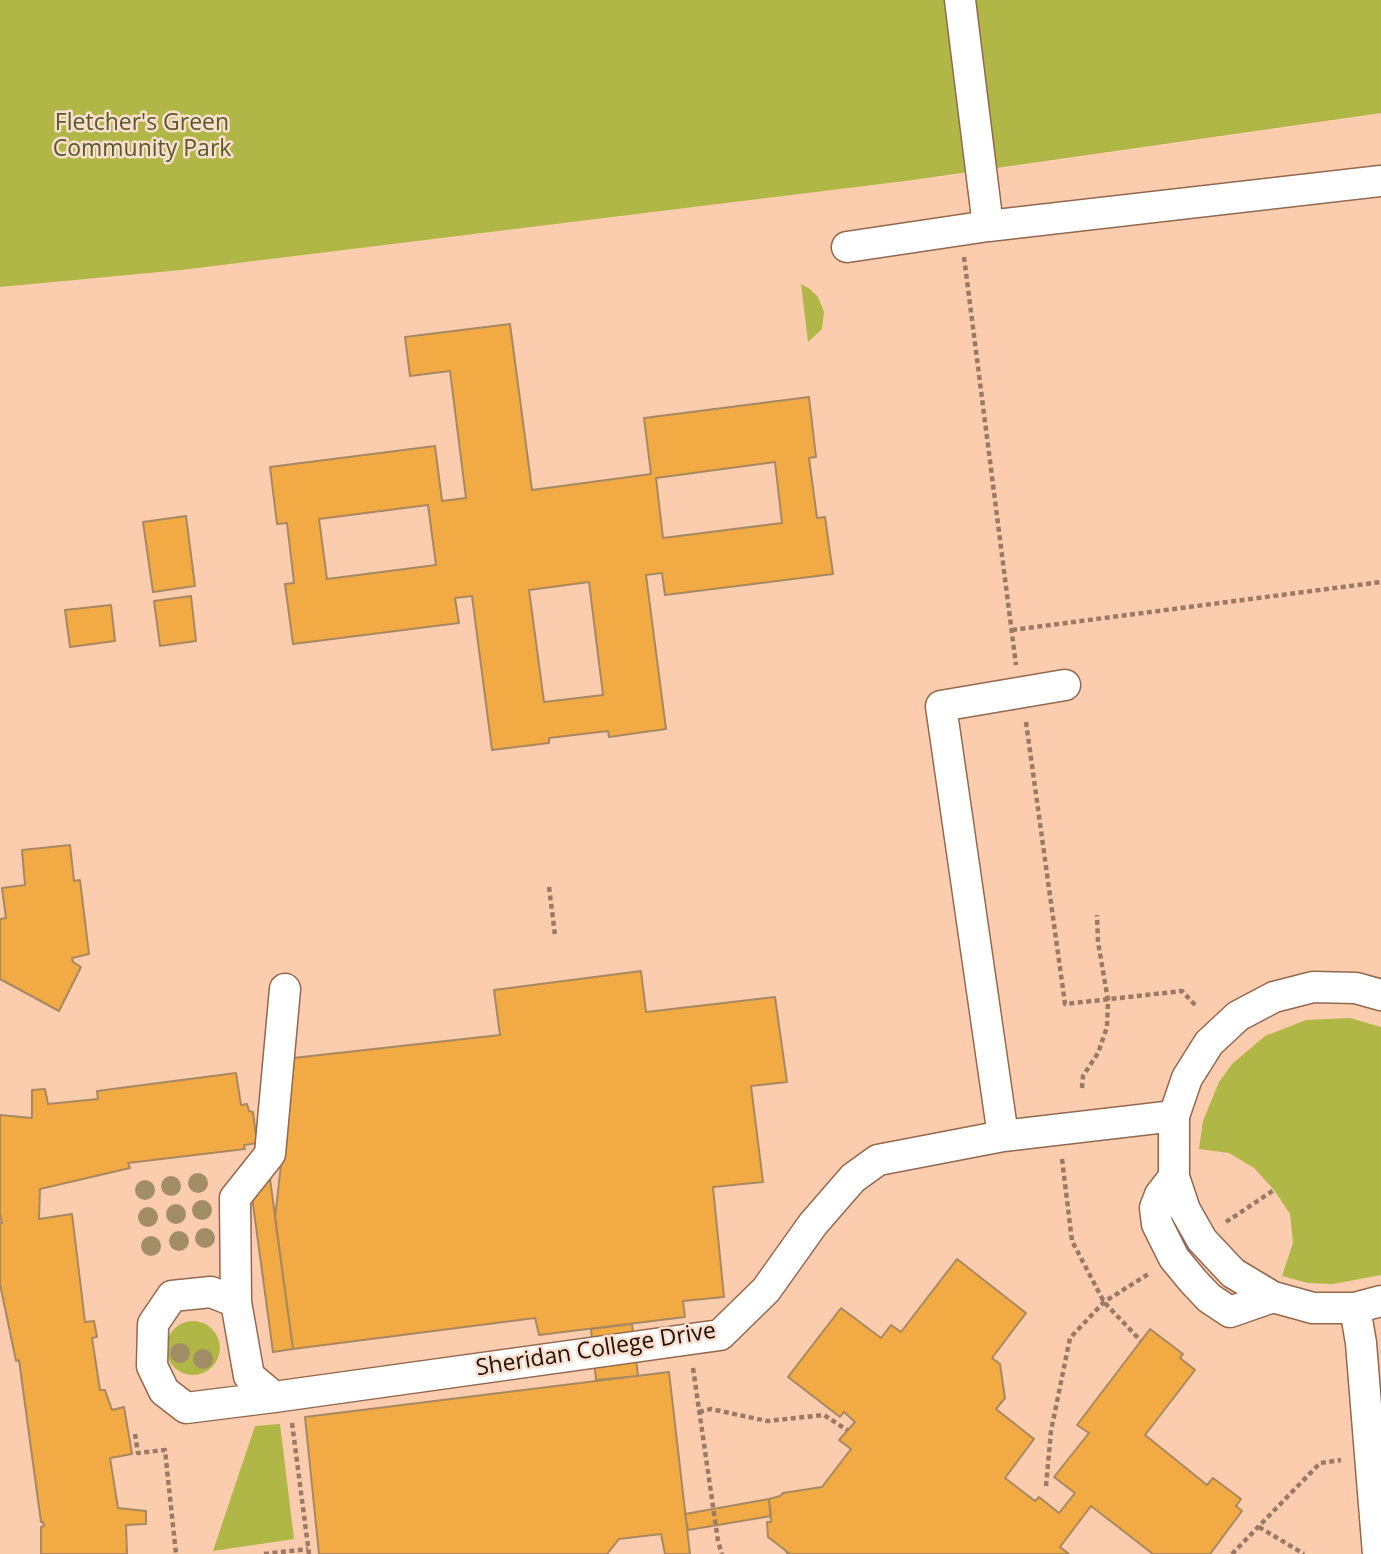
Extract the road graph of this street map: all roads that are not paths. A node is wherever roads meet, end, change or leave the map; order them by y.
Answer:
1 (960, 0) edge
2 (1381, 181) edge
3 (988, 226) junction
4 (847, 247) dead end
5 (1065, 685) dead end
6 (285, 989) dead end
7 (1381, 995) edge
8 (1174, 1116) junction
9 (1003, 1136) junction
10 (236, 1302) junction
11 (1368, 1304) edge
12 (283, 1406) junction
13 (1378, 1554) edge

1 - 3 street
2 - 3 street
3 - 4 street
5 - 9 street
6 - 10 street
7 - 8 street
8 - 9 street, Sheridan College Drive
8 - 11 street
9 - 12 street, Sheridan College Drive
10 - 12 street
10 - 12 street, Sheridan College Drive
11 - 13 street

